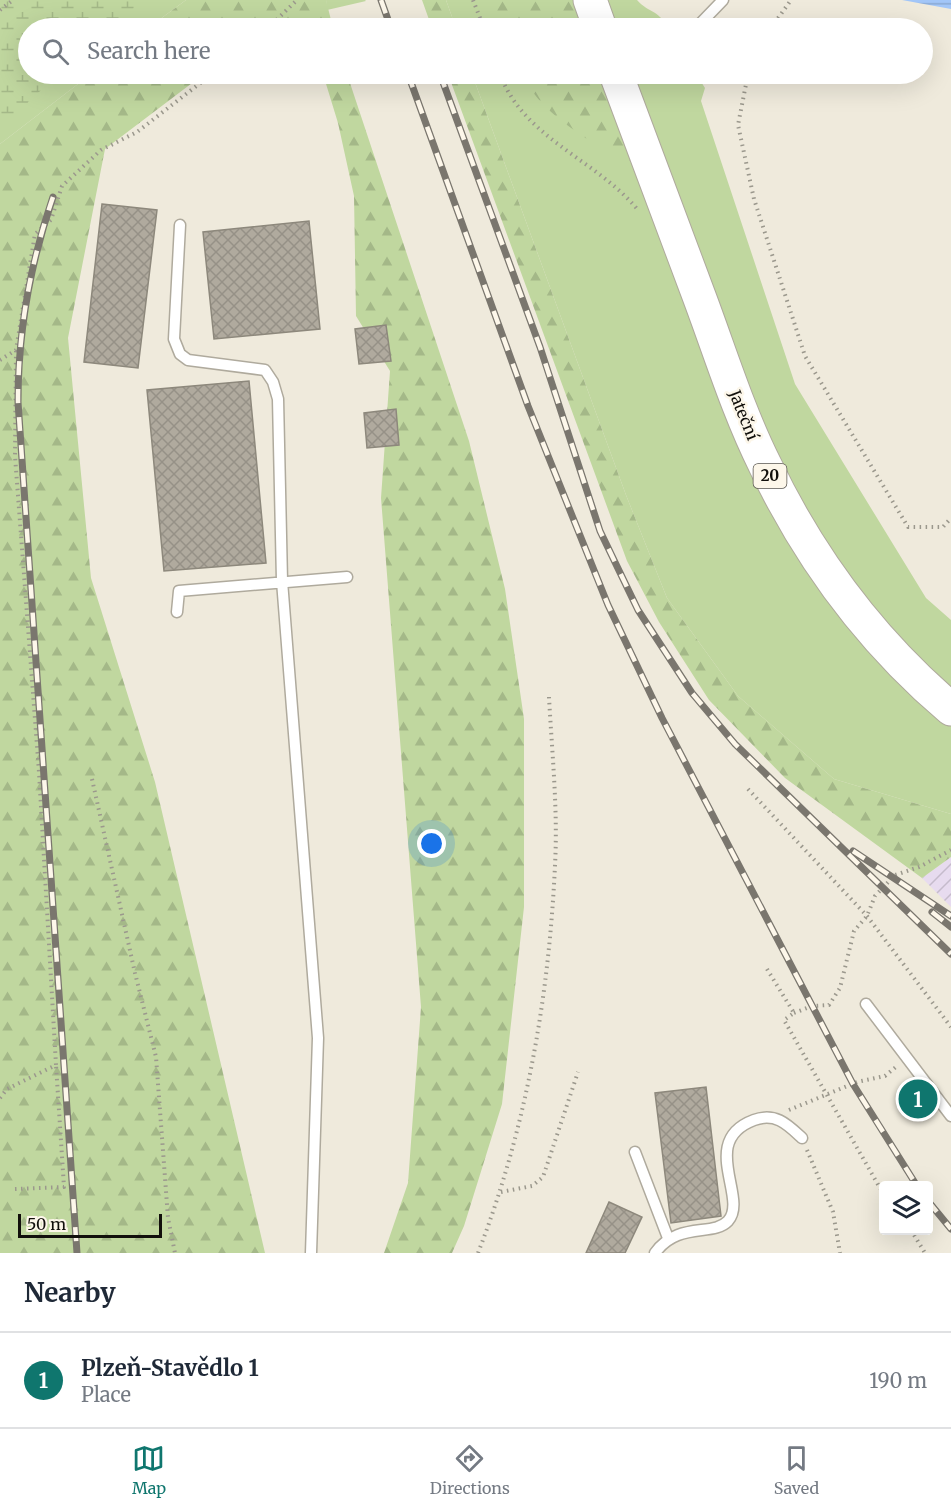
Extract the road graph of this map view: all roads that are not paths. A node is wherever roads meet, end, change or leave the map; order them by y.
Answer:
1 (590, 0) edge
2 (723, 0) edge
3 (596, 18) edge
4 (706, 18) edge
5 (620, 84) edge
6 (180, 225) dead end
7 (347, 577) dead end
8 (282, 581) junction
9 (177, 612) dead end
10 (951, 710) edge
11 (866, 1004) dead end
12 (951, 1116) edge
13 (802, 1138) road end
14 (635, 1152) dead end
15 (668, 1238) junction
16 (311, 1253) edge
17 (655, 1253) edge

1 - 3 main road
2 - 4 lane
5 - 10 main road, Jateční / 20
6 - 8 lane
7 - 8 lane
8 - 9 lane
8 - 16 lane
11 - 12 lane
13 - 15 lane
14 - 15 lane
15 - 17 lane

